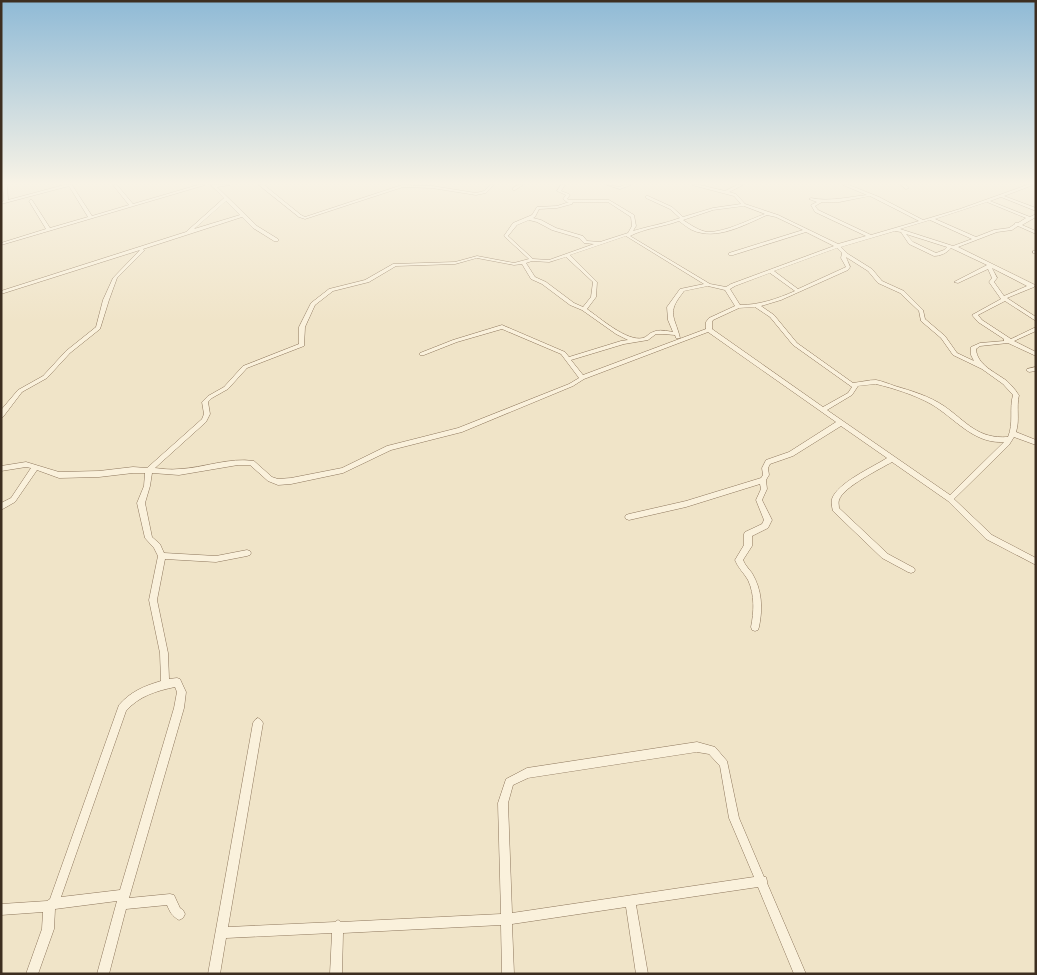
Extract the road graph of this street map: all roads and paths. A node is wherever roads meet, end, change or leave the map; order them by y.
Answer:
1 (47, 230) edge
2 (190, 230) edge
3 (196, 230) edge
4 (261, 230) edge
5 (510, 230) edge
6 (560, 230) edge
7 (630, 230) edge
8 (644, 230) edge
9 (696, 230) edge
10 (724, 230) edge
11 (799, 230) edge
12 (808, 230) edge
13 (859, 230) edge
14 (890, 230) edge
15 (898, 230) edge
16 (957, 230) edge
17 (1005, 230) edge
18 (903, 233) junction
19 (186, 234) junction
20 (628, 236) junction
21 (871, 236) junction
22 (976, 239) junction
23 (276, 240) dead end
24 (2, 242) edge
25 (604, 244) junction
26 (149, 246) junction
27 (838, 246) junction
28 (952, 248) junction
29 (844, 253) junction
30 (731, 254) dead end
31 (568, 256) junction
32 (532, 260) junction
33 (524, 263) junction
34 (989, 266) junction
35 (771, 271) junction
36 (956, 282) dead end
37 (708, 285) junction
38 (1034, 285) edge
39 (727, 289) junction
40 (797, 290) junction
41 (1, 293) edge
42 (1004, 298) junction
43 (758, 306) junction
44 (738, 307) junction
45 (584, 309) junction
46 (1036, 319) edge
47 (1036, 329) edge
48 (709, 330) junction
49 (677, 334) junction
50 (1008, 340) junction
51 (636, 341) junction
52 (680, 342) junction
53 (422, 354) dead end
54 (1036, 354) edge
55 (568, 359) junction
56 (982, 367) junction
57 (582, 378) junction
58 (853, 386) junction
59 (822, 410) junction
60 (1, 415) edge
61 (840, 423) junction
62 (1012, 436) junction
63 (1036, 442) edge
64 (891, 459) junction
65 (36, 467) junction
66 (1, 469) edge
67 (148, 470) junction
68 (763, 480) junction
69 (950, 499) junction
70 (1, 506) edge
71 (629, 517) dead end
72 (247, 553) dead end
73 (162, 556) junction
74 (1036, 562) edge
75 (911, 570) dead end
76 (755, 627) dead end
77 (165, 684) junction
78 (258, 723) dead end
79 (762, 881) junction
80 (123, 900) junction
81 (630, 900) junction
82 (50, 904) junction
83 (1, 910) edge
84 (179, 914) dead end
85 (506, 919) junction
86 (338, 926) junction
87 (221, 933) junction
88 (32, 974) edge
89 (103, 974) edge
90 (214, 974) edge
91 (336, 974) edge
92 (508, 974) edge
93 (642, 974) edge
94 (800, 974) edge

1 - 24 street
2 - 19 street
3 - 19 street
4 - 23 street
5 - 32 street
6 - 25 street
7 - 20 street
8 - 20 street
9 - 10 street
11 - 30 street
12 - 27 street
13 - 21 street
14 - 21 street
15 - 18 street
16 - 22 street
17 - 22 street
18 - 28 street
18 - 28 street
19 - 26 street
20 - 25 street
20 - 37 street
21 - 27 street
22 - 28 street
25 - 31 street
26 - 41 street
26 - 60 street
27 - 29 street
27 - 35 street
28 - 34 street
29 - 40 street
29 - 56 street
31 - 32 street
31 - 45 street
32 - 33 street
33 - 45 street
33 - 67 street
34 - 36 street
34 - 38 street
34 - 42 street
35 - 39 street
35 - 40 street
37 - 39 street
37 - 49 street
38 - 42 street
39 - 44 street
40 - 43 street
42 - 46 street
42 - 50 street
43 - 44 street
43 - 58 street
44 - 48 street
45 - 51 street
47 - 50 street
48 - 52 street
48 - 59 street
49 - 51 street
49 - 52 street
50 - 54 street
50 - 56 street
51 - 55 street
52 - 57 street
53 - 55 street
55 - 57 street
56 - 62 street
57 - 67 street
58 - 59 street
58 - 62 street
59 - 61 street
61 - 64 street
61 - 68 street
62 - 63 street
62 - 69 street
64 - 69 street
64 - 75 street
65 - 66 street
65 - 67 street
65 - 70 street
67 - 73 street
68 - 71 street
68 - 76 street
69 - 74 street
72 - 73 street
73 - 77 street
77 - 80 street
77 - 82 street
78 - 87 street
79 - 81 street
79 - 85 street
79 - 94 street
80 - 82 street
80 - 84 street
80 - 89 street
81 - 85 street
81 - 93 street
82 - 83 street
82 - 88 street
85 - 86 street
85 - 92 street
86 - 87 street
86 - 91 street
87 - 90 street

